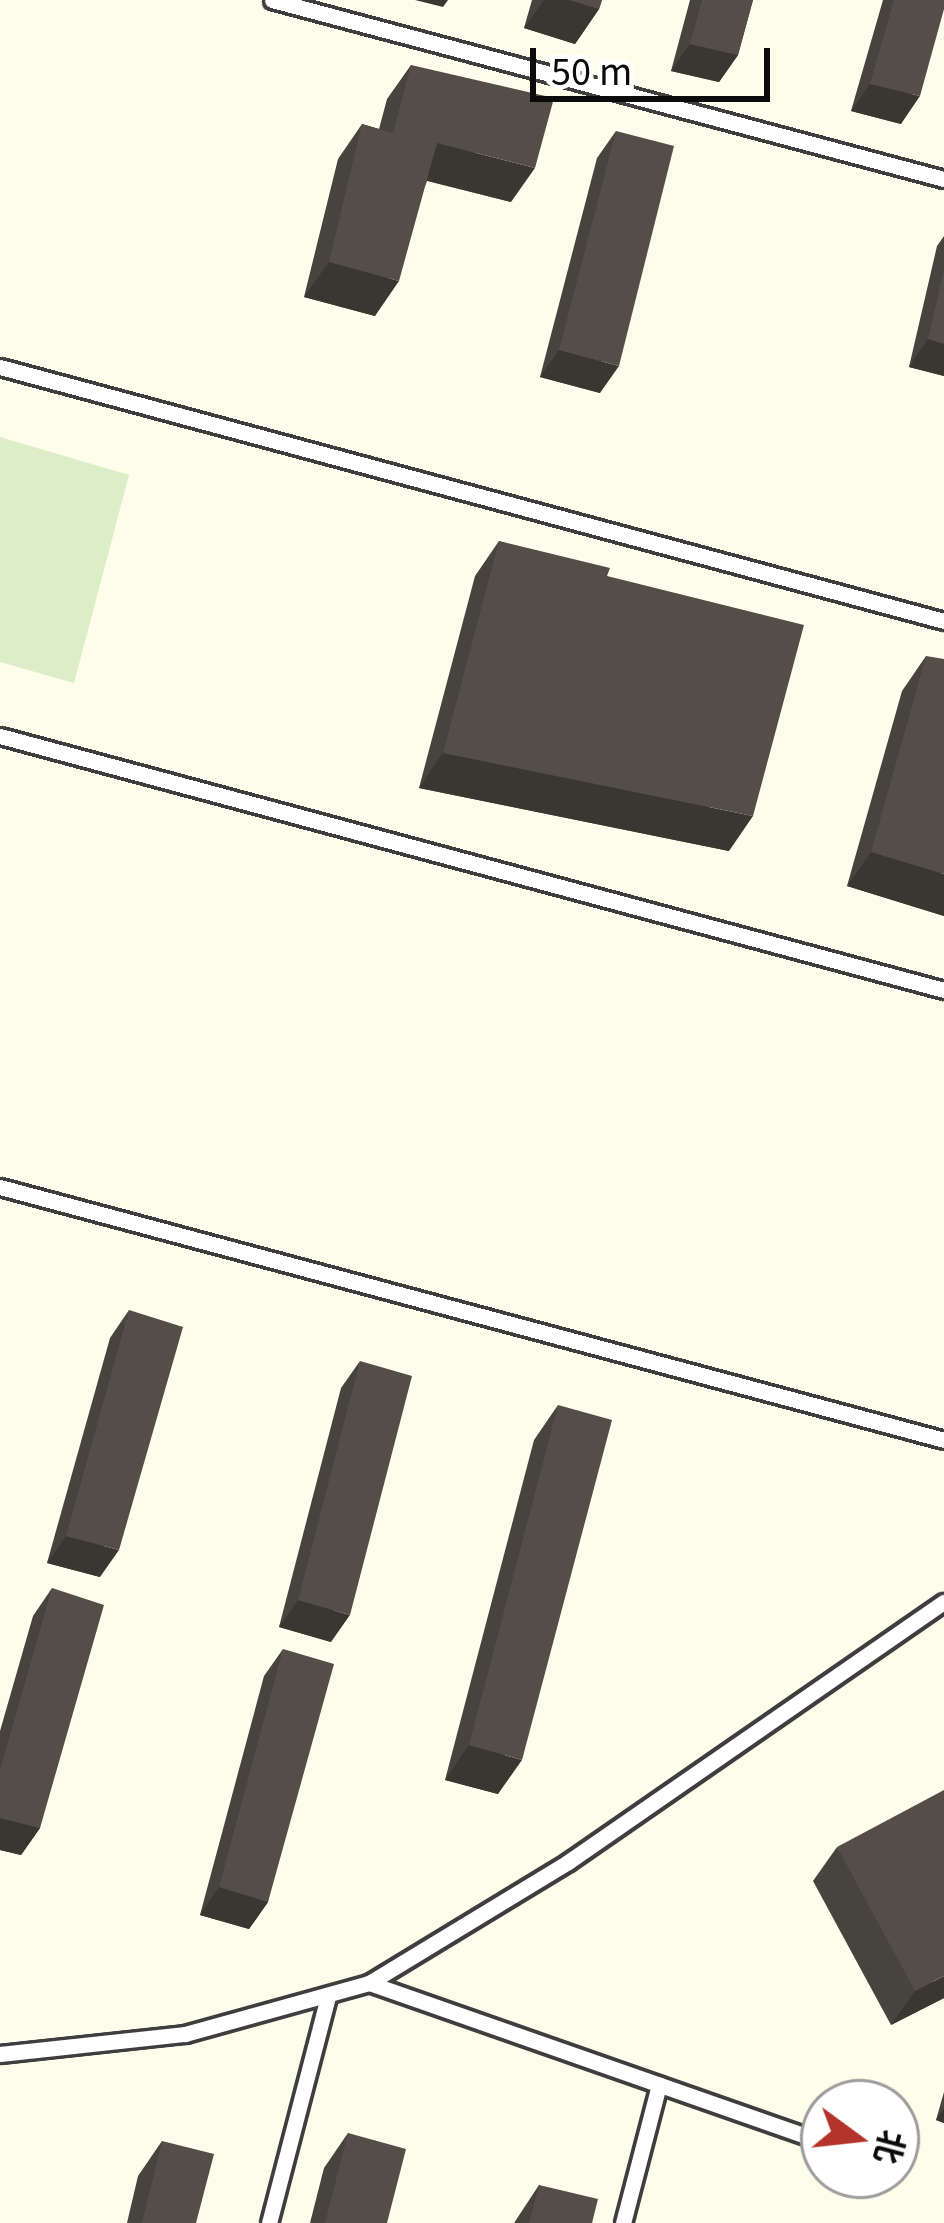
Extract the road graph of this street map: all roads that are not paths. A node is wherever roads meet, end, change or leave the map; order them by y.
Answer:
1 (272, 0) edge
2 (944, 179) edge
3 (0, 367) edge
4 (944, 621) edge
5 (0, 736) edge
6 (944, 990) edge
7 (0, 1186) edge
8 (944, 1440) edge
9 (944, 1602) edge
10 (369, 1983) junction
11 (328, 1996) junction
12 (0, 2054) edge
13 (659, 2085) junction
14 (800, 2134) edge
15 (269, 2223) edge
16 (623, 2223) edge

1 - 2 lane
3 - 4 lane
5 - 6 lane
7 - 8 lane
9 - 10 lane
10 - 11 lane
10 - 13 lane
11 - 12 lane
11 - 15 lane
13 - 14 lane
13 - 16 lane

